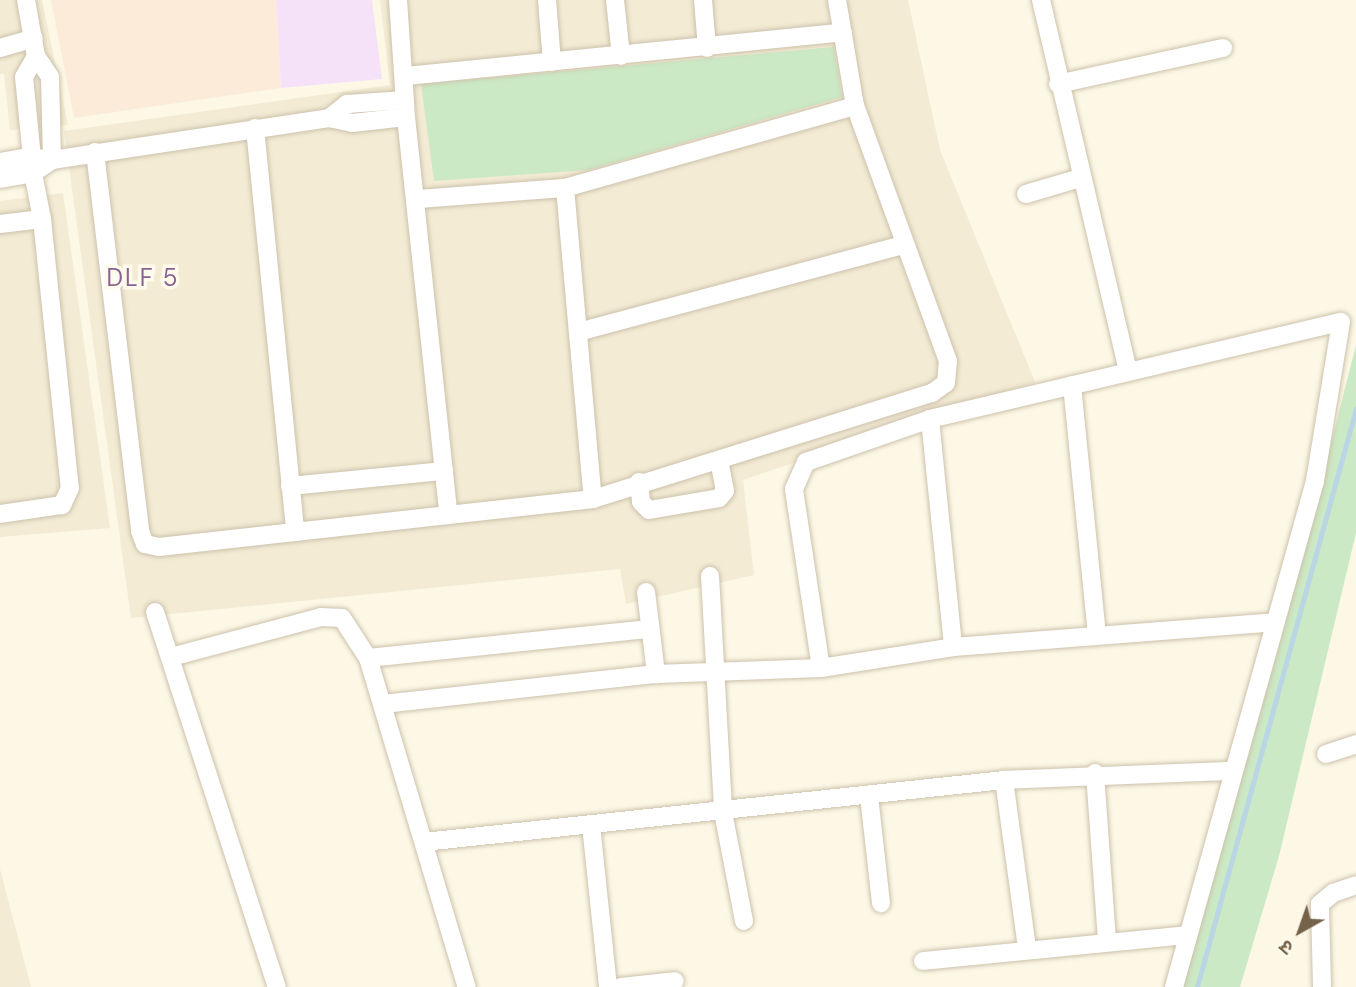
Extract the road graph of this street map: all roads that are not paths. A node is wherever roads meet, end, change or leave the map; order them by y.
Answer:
1 (26, 0) edge
2 (398, 0) edge
3 (547, 0) edge
4 (615, 0) edge
5 (703, 0) edge
6 (837, 0) edge
7 (1041, 0) edge
8 (844, 32) junction
9 (35, 47) junction
10 (0, 48) edge
11 (707, 48) junction
12 (1223, 48) dead end
13 (621, 56) junction
14 (552, 62) junction
15 (406, 76) junction
16 (1058, 84) junction
17 (855, 106) junction
18 (406, 108) junction
19 (255, 128) junction
20 (94, 152) junction
21 (52, 160) junction
22 (0, 162) edge
23 (32, 165) junction
24 (1080, 178) junction
25 (0, 179) edge
26 (565, 188) junction
27 (1026, 194) dead end
28 (418, 199) junction
29 (42, 219) junction
30 (0, 224) edge
31 (903, 245) junction
32 (578, 332) junction
33 (1128, 370) junction
34 (1072, 385) junction
35 (930, 419) junction
36 (719, 460) junction
37 (444, 471) junction
38 (639, 482) junction
39 (290, 486) junction
40 (593, 499) junction
41 (448, 513) junction
42 (0, 514) edge
43 (295, 532) junction
44 (710, 576) dead end
45 (646, 592) dead end
46 (155, 612) dead end
47 (1275, 622) junction
48 (650, 629) junction
49 (1097, 634) junction
50 (953, 647) junction
51 (171, 657) junction
52 (368, 658) junction
53 (821, 668) junction
54 (656, 674) junction
55 (713, 674) junction
56 (383, 704) junction
57 (1356, 744) edge
58 (1326, 754) dead end
59 (1231, 771) junction
60 (1095, 773) junction
61 (1004, 780) junction
62 (869, 796) junction
63 (723, 812) junction
64 (591, 825) junction
65 (424, 842) junction
66 (1356, 885) edge
67 (881, 903) dead end
68 (744, 921) dead end
69 (1188, 935) junction
70 (1107, 940) junction
71 (1027, 949) junction
72 (923, 961) dead end
73 (675, 981) dead end
74 (277, 987) edge
75 (467, 987) edge
76 (608, 987) edge
77 (621, 987) edge
78 (1174, 987) edge
79 (1322, 987) edge

1 - 9 street
2 - 15 street
3 - 14 street
4 - 13 street
5 - 11 street
6 - 8 street
7 - 16 street
8 - 11 street
8 - 17 street
9 - 10 street
9 - 21 street
9 - 23 street
11 - 13 street
12 - 16 street
13 - 14 street
14 - 15 street
15 - 18 street
16 - 24 street
17 - 26 street
17 - 31 street
18 - 19 street
18 - 28 street
19 - 20 street
19 - 39 street
20 - 21 street
20 - 43 street
21 - 23 street
22 - 23 street
23 - 25 street
23 - 29 street
24 - 27 street
24 - 33 street
26 - 28 street
26 - 32 street
28 - 37 street
29 - 30 street
29 - 42 street
31 - 32 street
31 - 36 street
32 - 40 street
33 - 34 street
33 - 47 street
34 - 35 street
34 - 49 street
35 - 50 street
35 - 53 street
36 - 38 street
36 - 38 street
37 - 39 street
37 - 41 street
38 - 40 street
39 - 43 street
40 - 41 street
41 - 43 street
44 - 55 street
45 - 48 street
46 - 51 street
47 - 49 street
47 - 59 street
48 - 52 street
48 - 54 street
49 - 50 street
50 - 53 street
51 - 52 street
51 - 74 street
52 - 56 street
53 - 55 street
54 - 55 street
54 - 56 street
55 - 63 street
56 - 65 street
57 - 58 street
59 - 60 street
59 - 69 street
60 - 61 street
60 - 70 street
61 - 62 street
61 - 71 street
62 - 63 street
62 - 67 street
63 - 64 street
63 - 68 street
64 - 65 street
64 - 76 street
65 - 75 street
66 - 79 street
69 - 70 street
69 - 78 street
70 - 71 street
71 - 72 street
73 - 77 street

